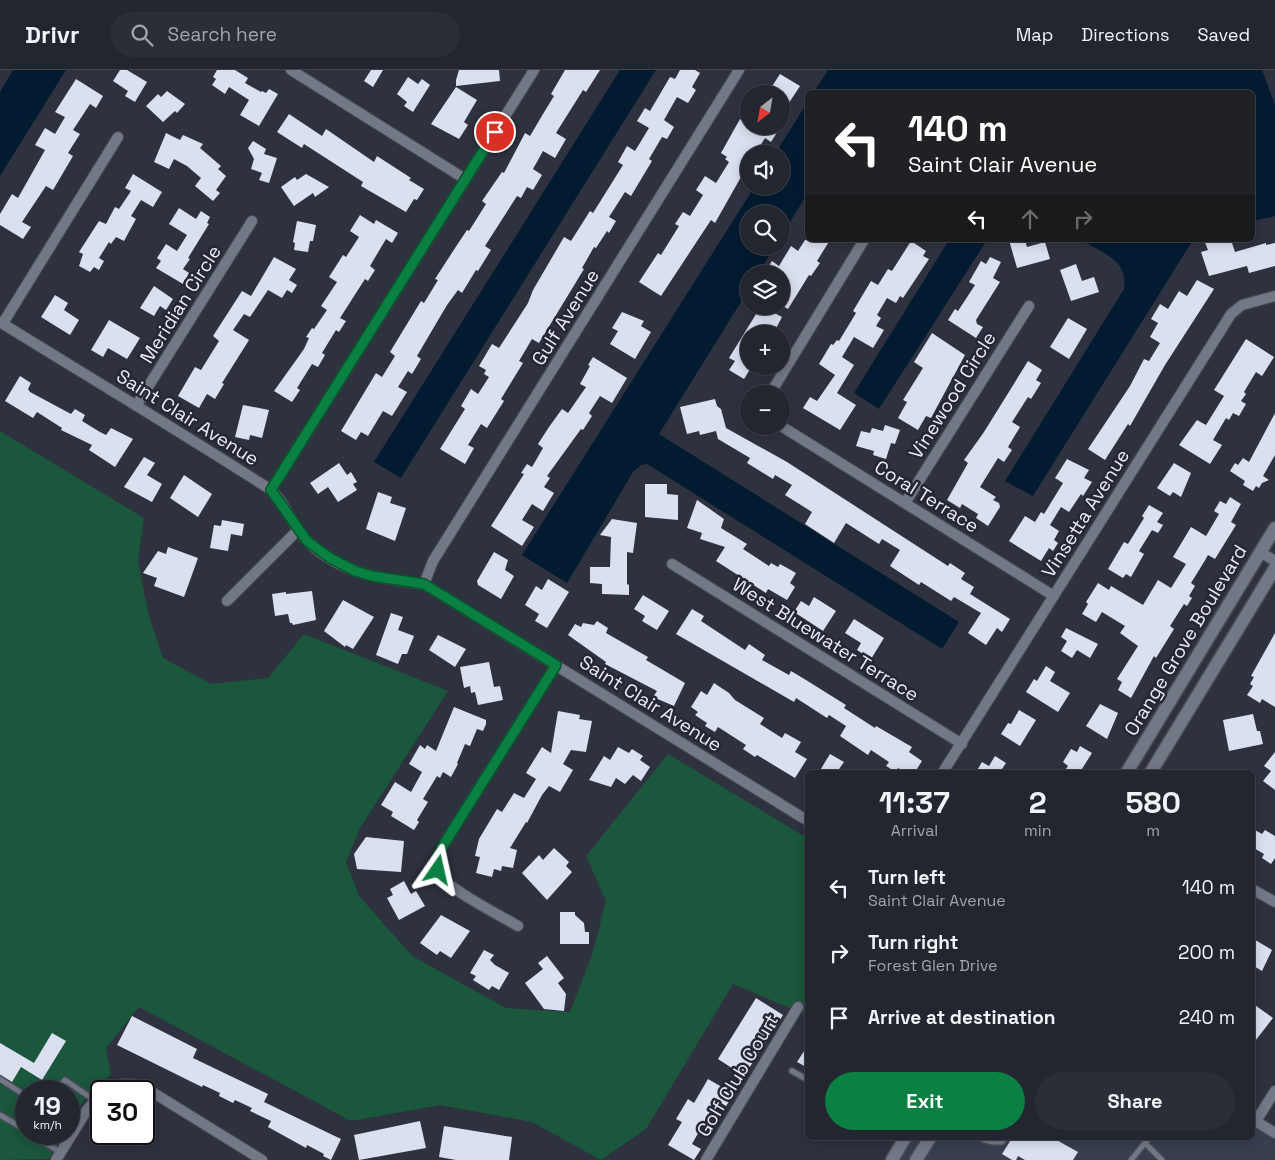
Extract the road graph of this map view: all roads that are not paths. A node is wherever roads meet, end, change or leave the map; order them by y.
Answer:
1 (292, 70) edge
2 (534, 70) edge
3 (739, 70) edge
4 (118, 137) dead end
5 (465, 179) junction
6 (252, 221) dead end
7 (863, 242) edge
8 (1275, 296) edge
9 (1030, 306) dead end
10 (1, 322) edge
11 (775, 385) edge
12 (136, 406) junction
13 (790, 432) edge
14 (271, 490) junction
15 (905, 503) junction
16 (1275, 528) edge
17 (298, 530) junction
18 (1260, 552) junction
19 (1275, 561) edge
20 (672, 564) dead end
21 (1275, 568) edge
22 (424, 584) junction
23 (1054, 596) junction
24 (228, 601) dead end
25 (556, 665) junction
26 (962, 744) junction
27 (944, 770) edge
28 (1127, 770) edge
29 (1152, 770) edge
30 (805, 819) edge
31 (1255, 891) edge
32 (1275, 902) edge
33 (518, 926) dead end
34 (798, 1008) dead end
35 (792, 1071) dead end
36 (805, 1078) edge
37 (0, 1079) edge
38 (15, 1089) edge
39 (1275, 1090) edge
40 (155, 1095) edge
41 (90, 1106) edge
42 (0, 1115) edge
43 (80, 1116) edge
44 (1255, 1119) edge
45 (1255, 1121) edge
46 (15, 1124) edge
47 (1275, 1133) edge
48 (904, 1140) edge
49 (929, 1140) edge
50 (984, 1140) edge
51 (1004, 1140) edge
52 (1147, 1140) edge
53 (44, 1145) edge
54 (63, 1145) edge
55 (58, 1157) edge
56 (262, 1160) edge
57 (706, 1160) edge
58 (892, 1160) edge
59 (916, 1160) edge
60 (1131, 1160) edge
61 (1162, 1160) edge

1 - 5 street
2 - 5 street
3 - 22 street, Gulf Avenue
4 - 10 street
5 - 14 street
6 - 12 street, Meridian Circle
7 - 11 street
8 - 23 street, Vinsetta Avenue
9 - 15 street, Vinewood Circle
10 - 12 street, Saint Clair Avenue
12 - 14 street, Saint Clair Avenue
13 - 15 street, Coral Terrace
14 - 17 street, Saint Clair Avenue
15 - 23 street, Coral Terrace
16 - 18 street, Orange Grove Boulevard
17 - 22 street, Saint Clair Avenue
17 - 24 street
18 - 19 street
18 - 28 street, Orange Grove Boulevard
20 - 26 street, West Bluewater Terrace
21 - 29 street, Orange Grove Boulevard
22 - 25 street, Saint Clair Avenue
23 - 26 street, Vinsetta Avenue
25 - 30 street, Saint Clair Avenue
25 - 33 street
26 - 27 street, Vinsetta Avenue
31 - 32 street
34 - 57 street, Golf Club Court
35 - 36 lane
37 - 38 lane
39 - 44 street
40 - 56 street
41 - 43 street
42 - 46 lane
45 - 47 street
48 - 58 street
49 - 59 street
50 - 51 lane
52 - 60 lane
52 - 61 lane
53 - 55 lane
54 - 55 street

